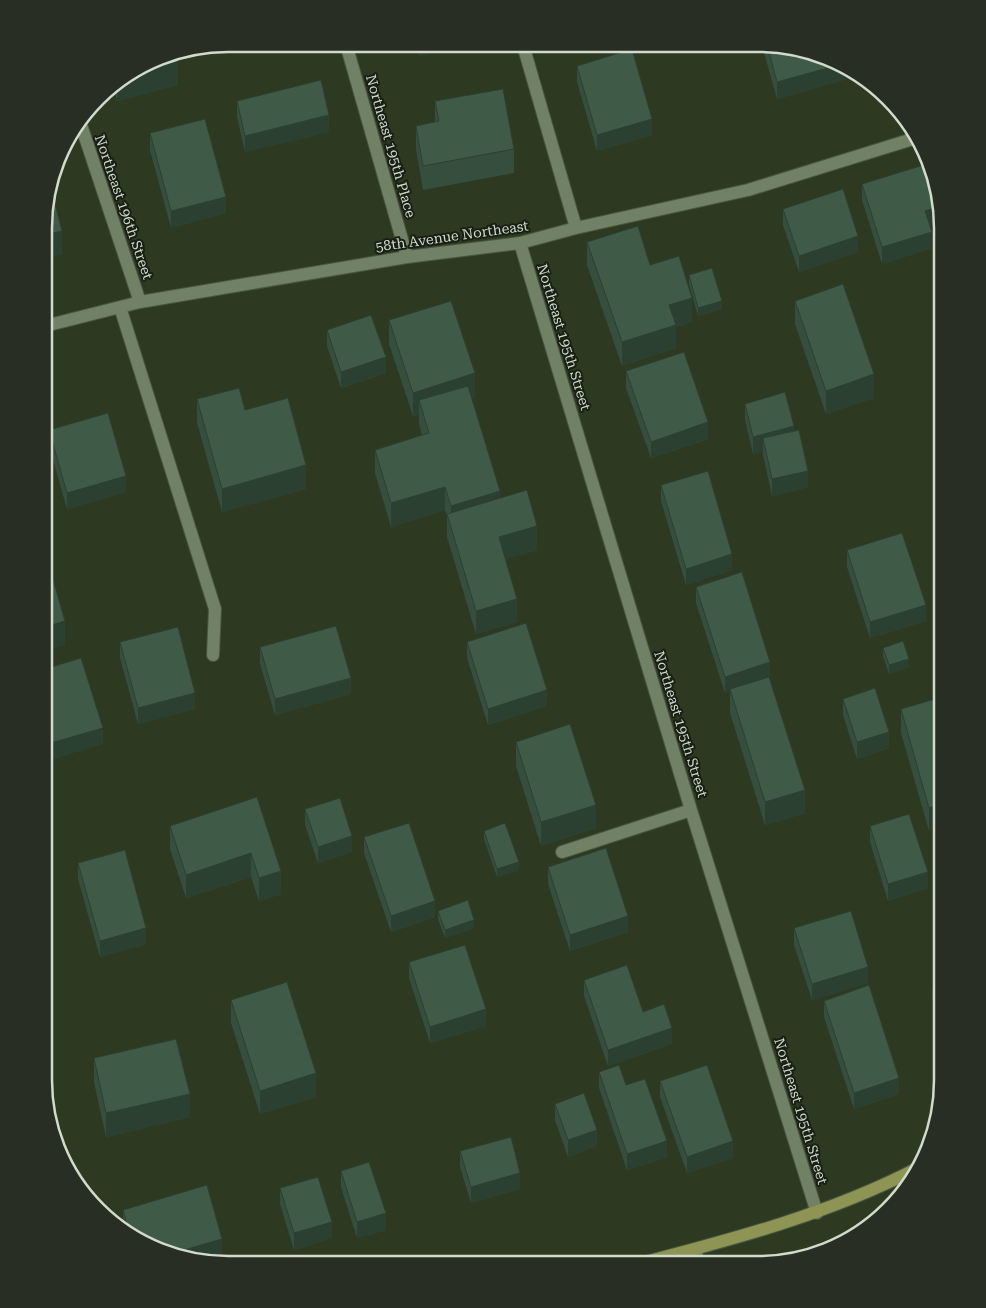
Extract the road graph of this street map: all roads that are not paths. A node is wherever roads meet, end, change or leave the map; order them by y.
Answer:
1 (525, 52) edge
2 (349, 53) edge
3 (83, 130) edge
4 (909, 140) edge
5 (576, 228) junction
6 (520, 243) junction
7 (407, 257) junction
8 (140, 302) junction
9 (120, 307) junction
10 (52, 324) edge
11 (213, 655) dead end
12 (691, 810) junction
13 (562, 852) dead end
14 (906, 1174) edge
15 (817, 1213) junction
16 (695, 1250) junction
17 (671, 1256) edge
18 (697, 1256) edge

1 - 5 street
2 - 7 street, Northeast 195th Place
3 - 8 street, Northeast 196th Street
4 - 5 street, 58th Avenue Northeast
5 - 6 street, 58th Avenue Northeast
6 - 7 street, 58th Avenue Northeast
6 - 12 street, Northeast 195th Street
7 - 8 street, 58th Avenue Northeast
8 - 9 street, 58th Avenue Northeast
9 - 10 street, 58th Avenue Northeast
9 - 11 street
12 - 13 street
12 - 15 street, Northeast 195th Street
14 - 15 main road
15 - 16 main road
16 - 17 main road
16 - 18 street

